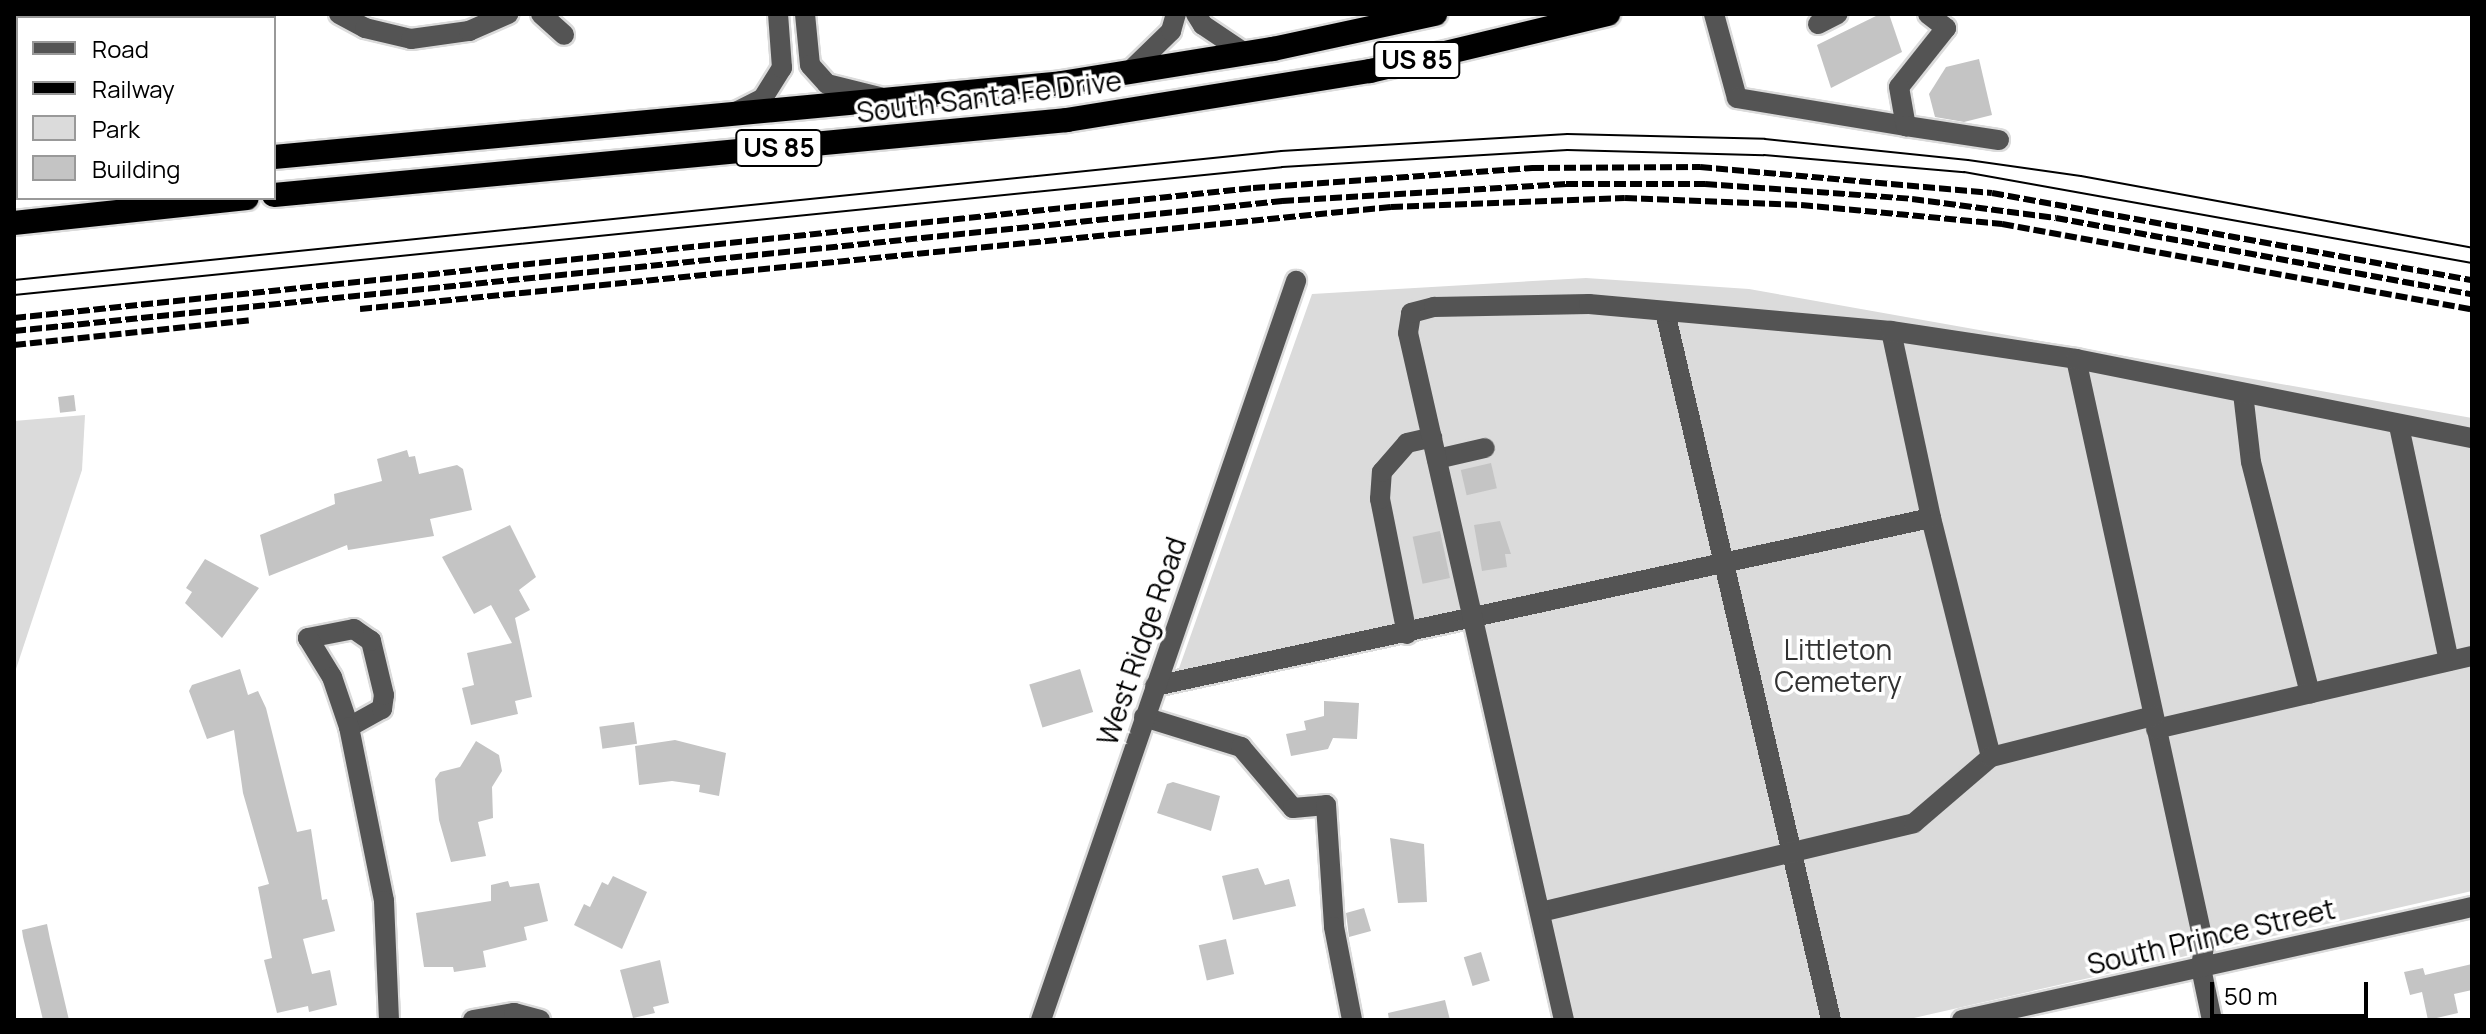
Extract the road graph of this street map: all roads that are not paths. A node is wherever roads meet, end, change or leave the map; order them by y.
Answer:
1 (339, 14) edge
2 (508, 14) edge
3 (541, 14) edge
4 (778, 14) edge
5 (805, 14) edge
6 (1176, 14) edge
7 (1196, 14) edge
8 (1608, 14) edge
9 (1714, 14) edge
10 (1838, 14) edge
11 (1928, 14) edge
12 (1422, 15) edge
13 (1818, 24) dead end
14 (564, 35) dead end
15 (1246, 54) junction
16 (1129, 72) junction
17 (896, 101) junction
18 (731, 115) junction
19 (1906, 126) junction
20 (1999, 140) dead end
21 (276, 157) edge
22 (276, 195) edge
23 (228, 200) edge
24 (14, 223) edge
25 (1296, 281) dead end
26 (1665, 312) junction
27 (1891, 331) junction
28 (2076, 359) junction
29 (2243, 393) junction
30 (2399, 426) junction
31 (1432, 437) junction
32 (2472, 438) edge
33 (1485, 448) dead end
34 (1437, 459) junction
35 (1931, 518) junction
36 (1724, 565) junction
37 (1475, 620) junction
38 (1407, 634) junction
39 (2472, 656) edge
40 (2449, 661) junction
41 (1155, 686) junction
42 (2310, 694) junction
43 (1144, 717) junction
44 (2154, 723) junction
45 (349, 727) junction
46 (1991, 757) junction
47 (1788, 853) junction
48 (2472, 907) edge
49 (1541, 912) junction
50 (2201, 968) junction
51 (389, 1020) edge
52 (473, 1020) edge
53 (540, 1020) edge
54 (1041, 1020) edge
55 (1352, 1020) edge
56 (1564, 1020) edge
57 (1831, 1020) edge
58 (1962, 1020) edge
59 (2212, 1020) edge

1 - 2 street
3 - 14 street
4 - 18 street
5 - 17 street
6 - 16 street
7 - 15 street
8 - 22 highway, South Santa Fe Drive / US 85
9 - 19 street
10 - 13 street
11 - 19 street
12 - 15 highway, South Santa Fe Drive / US 85
15 - 16 highway, South Santa Fe Drive / US 85
16 - 17 highway, South Santa Fe Drive / US 85
17 - 18 highway, South Santa Fe Drive / US 85
18 - 21 highway, South Santa Fe Drive / US 85
19 - 20 street
23 - 24 highway
25 - 41 street, West Ridge Road
26 - 27 street
26 - 31 street
26 - 36 street
27 - 28 street
27 - 35 street
28 - 29 street
28 - 44 street
29 - 30 street
29 - 42 street
30 - 32 street
30 - 40 street
31 - 34 street
31 - 38 street
33 - 34 street
34 - 37 street
35 - 36 street
35 - 46 street
36 - 37 street
36 - 47 street
37 - 38 street
37 - 49 street
38 - 41 street
39 - 40 street
40 - 42 street
41 - 43 street, West Ridge Road
42 - 44 street
43 - 54 street, West Ridge Road
43 - 55 street
44 - 46 street
44 - 50 street
45 - 45 street
45 - 51 street
46 - 47 street
47 - 49 street
47 - 57 street
48 - 50 street, South Prince Street
49 - 56 street
50 - 58 street, South Prince Street
50 - 59 street
52 - 53 street

